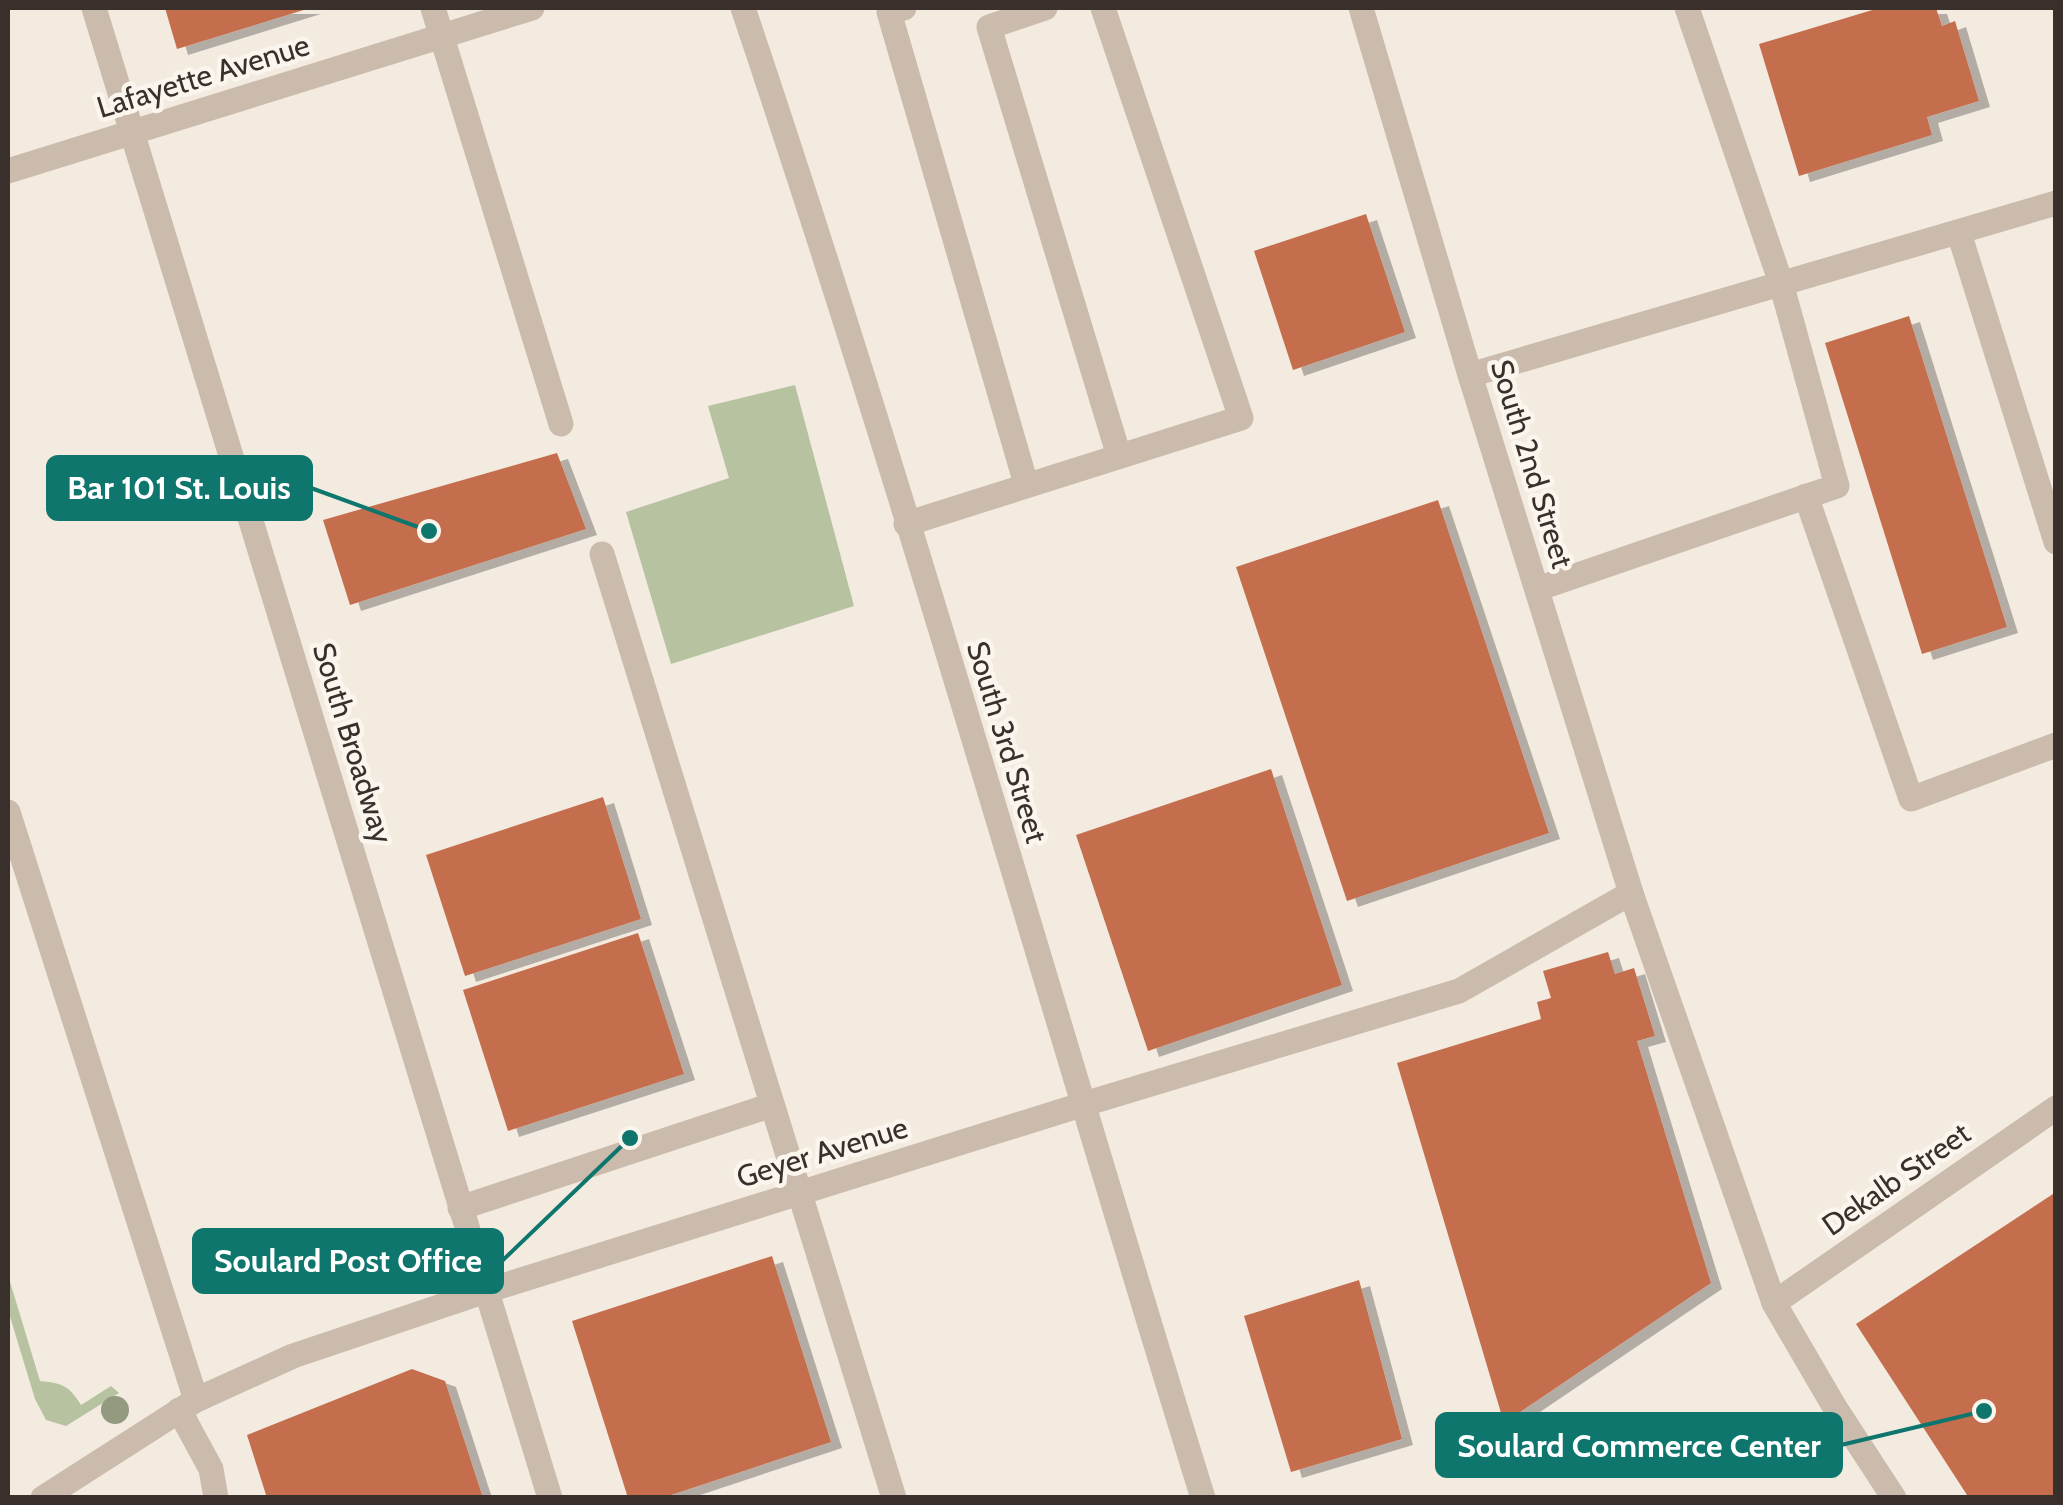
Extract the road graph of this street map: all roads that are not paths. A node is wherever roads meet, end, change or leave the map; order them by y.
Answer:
1 (94, 8) edge
2 (432, 8) edge
3 (532, 8) edge
4 (743, 8) edge
5 (904, 8) edge
6 (1046, 8) edge
7 (1103, 8) edge
8 (1361, 8) edge
9 (1687, 8) edge
10 (986, 17) edge
11 (441, 36) junction
12 (132, 131) junction
13 (8, 170) edge
14 (2056, 203) edge
15 (1959, 233) junction
16 (1781, 283) junction
17 (1470, 375) junction
18 (561, 424) dead end
19 (1119, 456) junction
20 (1026, 484) junction
21 (1806, 496) junction
22 (906, 524) junction
23 (2056, 542) edge
24 (602, 554) dead end
25 (1537, 588) junction
26 (2056, 745) edge
27 (8, 812) edge
28 (1632, 893) junction
29 (1081, 1104) junction
30 (772, 1105) junction
31 (2056, 1108) edge
32 (800, 1194) junction
33 (460, 1208) junction
34 (486, 1291) junction
35 (1774, 1302) junction
36 (188, 1405) junction
37 (43, 1498) edge
38 (216, 1498) edge
39 (550, 1498) edge
40 (894, 1498) edge
41 (1203, 1498) edge
42 (1894, 1498) edge

1 - 12 street, South Broadway
2 - 11 street
3 - 11 street, Lafayette Avenue
4 - 22 street, South 3rd Street
5 - 20 street
6 - 10 street
7 - 19 street
8 - 17 street, South 2nd Street
9 - 16 street
10 - 19 street
11 - 12 street, Lafayette Avenue
11 - 18 street
12 - 13 street, Lafayette Avenue
12 - 33 street, South Broadway
14 - 15 street
15 - 16 street
15 - 23 street
16 - 17 street
16 - 21 street
17 - 25 street, South 2nd Street
19 - 20 street
20 - 22 street
21 - 25 street
21 - 26 street
22 - 29 street, South 3rd Street
24 - 30 street
25 - 28 street, South 2nd Street
27 - 36 street
28 - 29 street, Geyer Avenue
28 - 35 street, South 2nd Street
29 - 32 street, Geyer Avenue
29 - 41 street, South 3rd Street
30 - 32 street
30 - 33 street
31 - 35 street, Dekalb Street
32 - 34 street, Geyer Avenue
32 - 40 street
33 - 34 street, South Broadway
34 - 36 street, Geyer Avenue
34 - 39 street, South Broadway
35 - 42 street, South 2nd Street
36 - 37 street, Geyer Avenue
36 - 38 street

